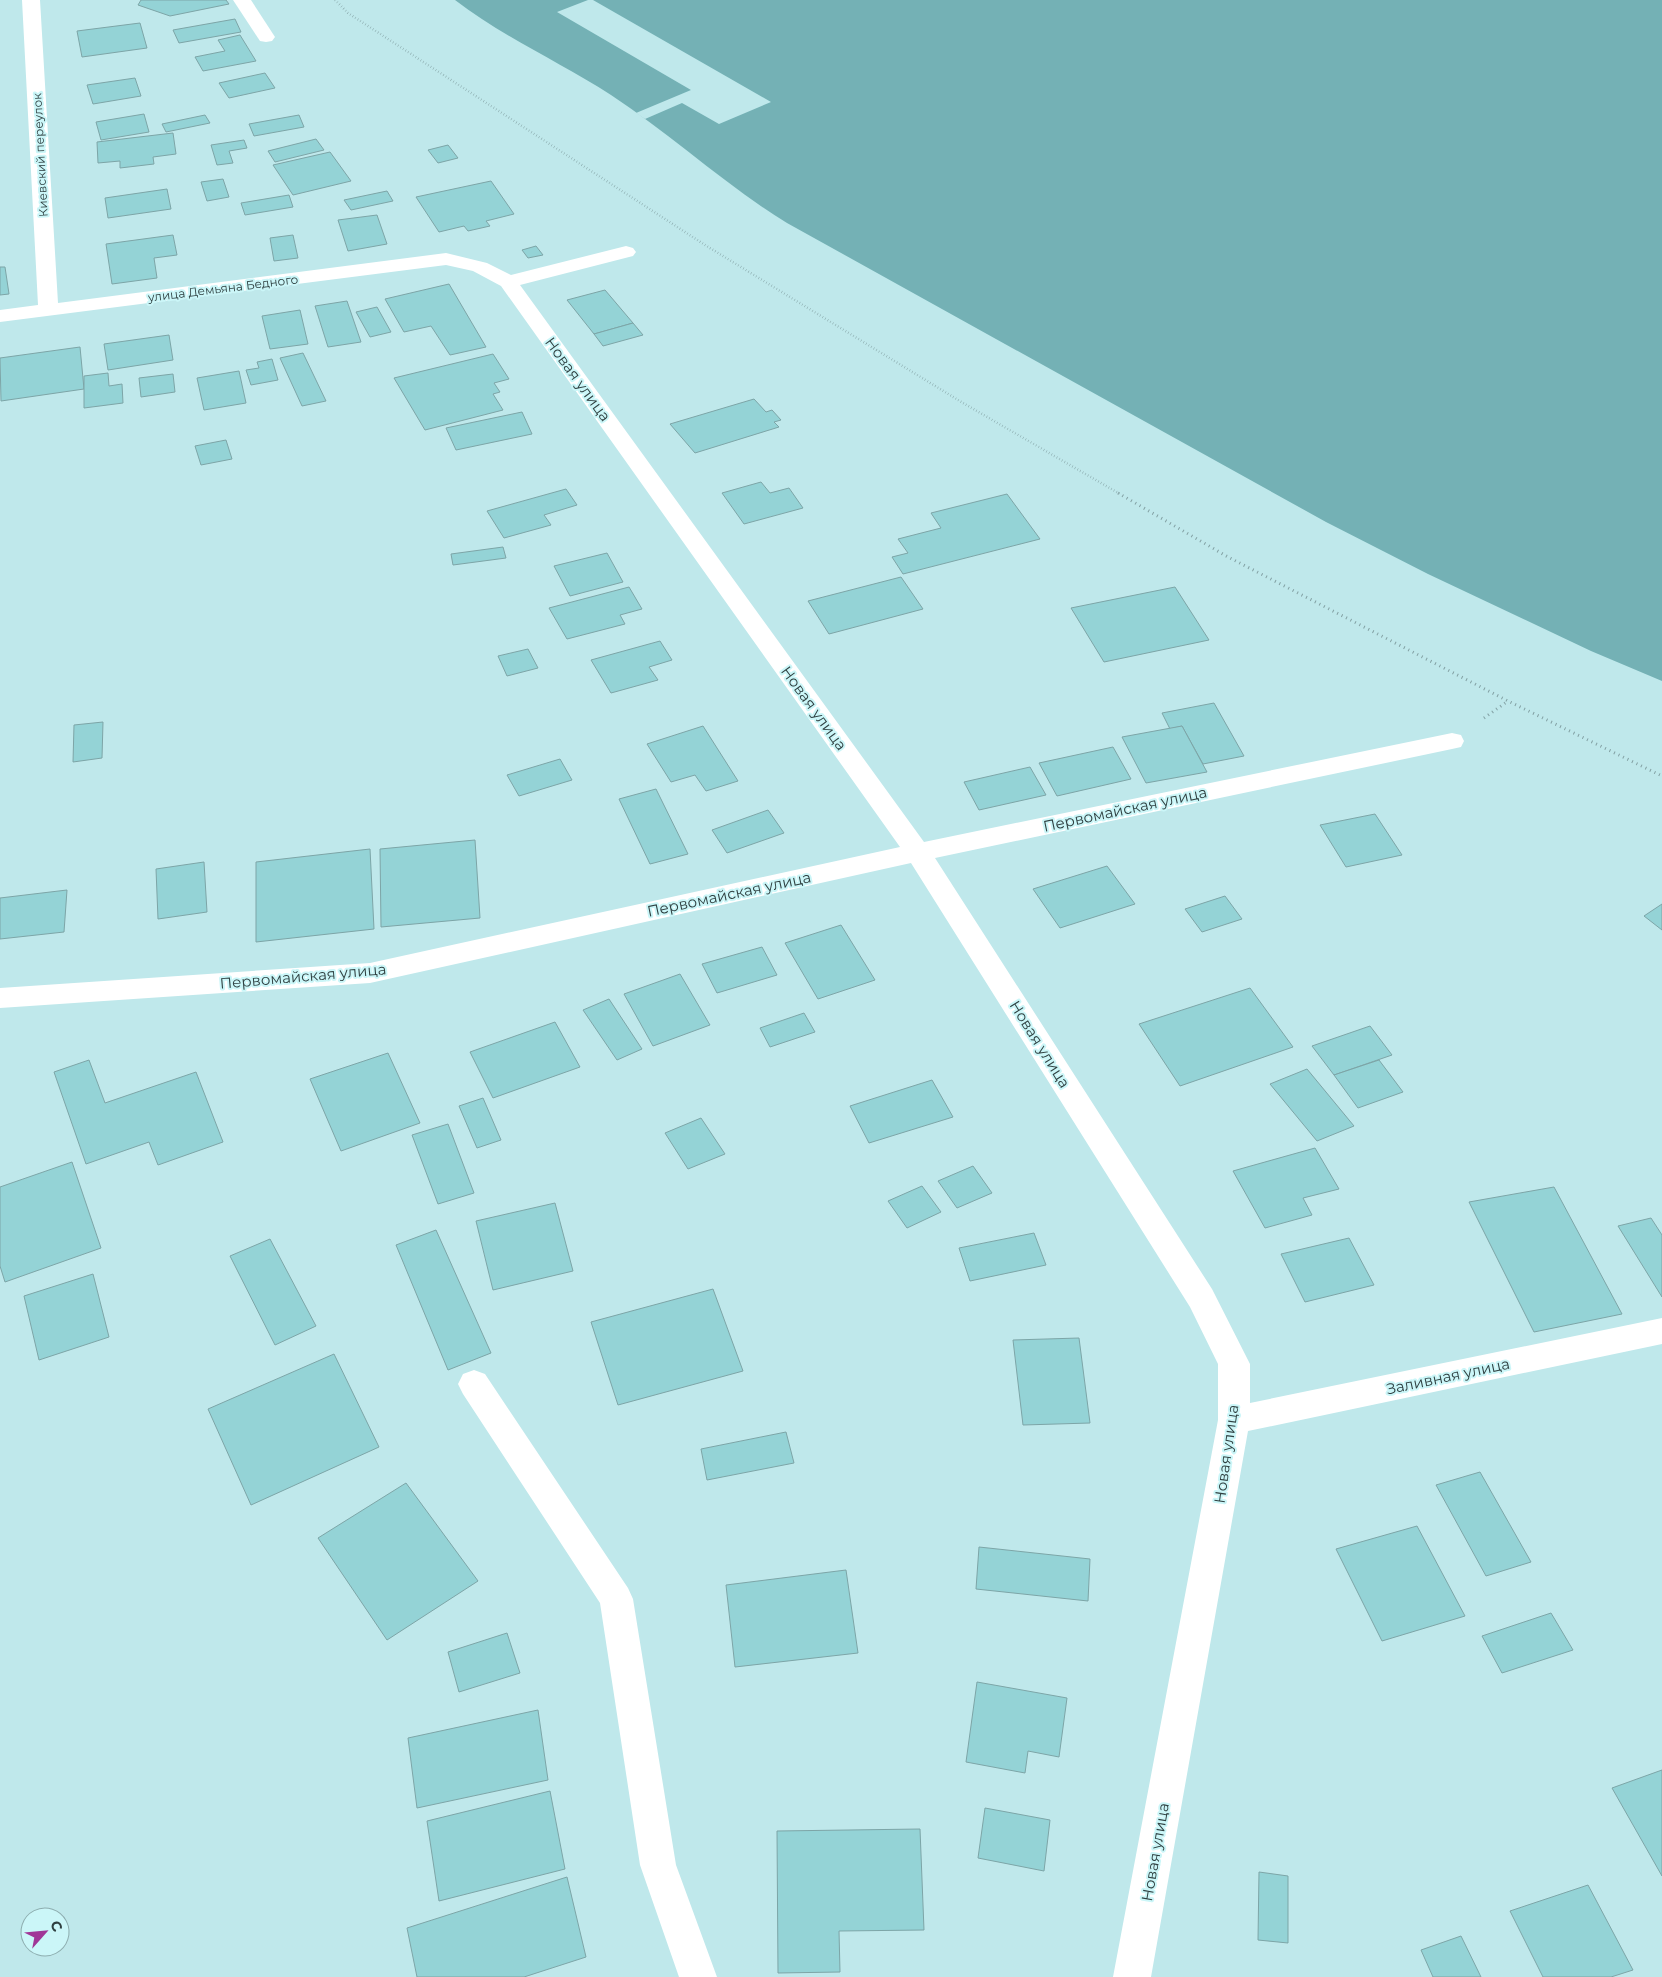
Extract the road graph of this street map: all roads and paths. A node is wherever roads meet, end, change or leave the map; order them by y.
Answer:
1 (31, 0) edge
2 (242, 0) edge
3 (335, 0) edge
4 (266, 37) dead end
5 (626, 252) dead end
6 (446, 260) joint
7 (508, 282) junction
8 (48, 310) junction
9 (0, 316) edge
10 (1452, 741) dead end
11 (1662, 776) edge
12 (918, 852) junction
13 (0, 998) edge
14 (1662, 1331) edge
15 (474, 1384) dead end
16 (1234, 1420) junction
17 (698, 1977) edge
18 (1132, 1977) edge

1 - 8 street, Киевский переулок
2 - 4 street
3 - 11 path
5 - 7 street
6 - 7 street, Новая улица
6 - 8 street, улица Демьяна Бедного
7 - 12 street, Новая улица
8 - 9 street, улица Демьяна Бедного
10 - 12 street, Первомайская улица
12 - 13 street, Первомайская улица
12 - 16 street, Новая улица
14 - 16 street, Заливная улица
15 - 17 street
16 - 18 street, Новая улица

